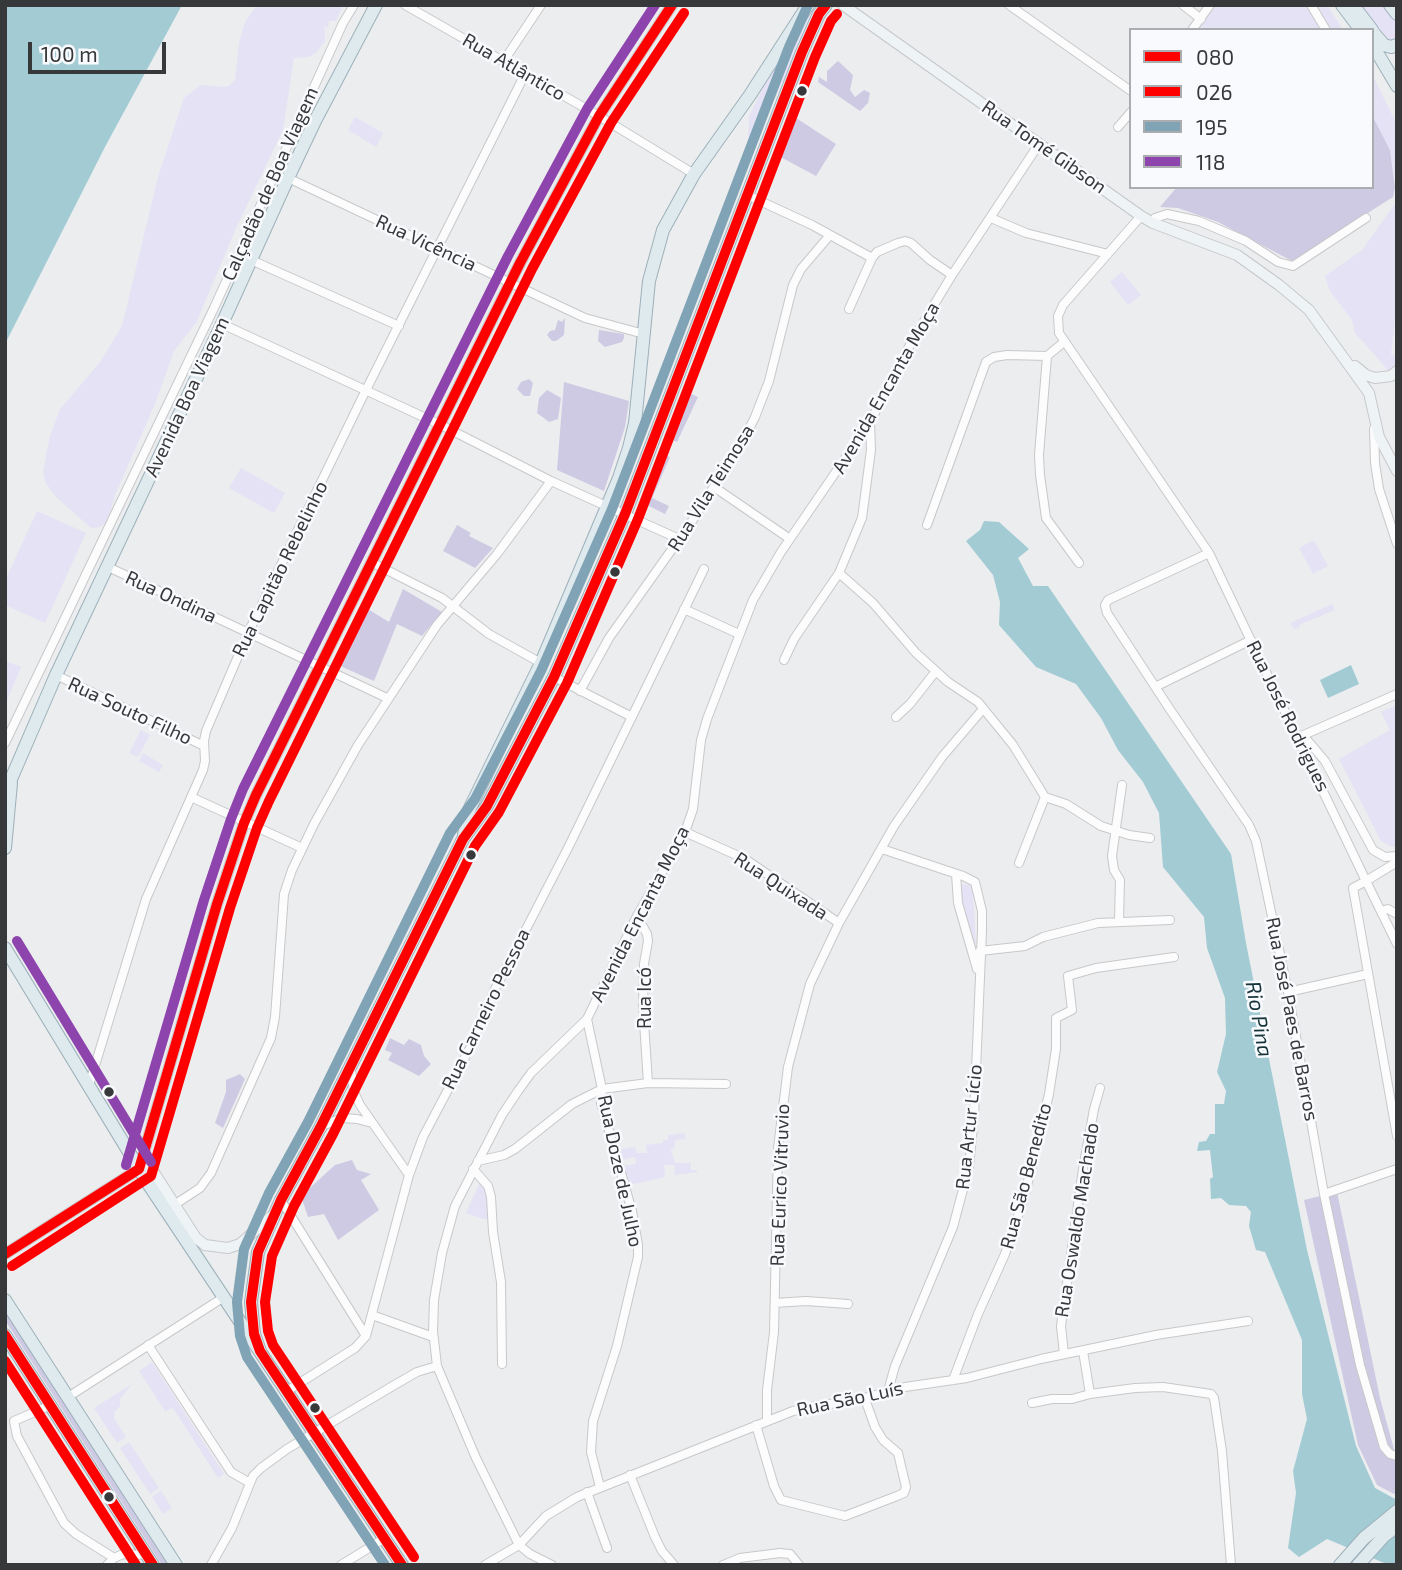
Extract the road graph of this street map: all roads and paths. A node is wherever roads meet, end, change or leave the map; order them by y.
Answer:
1 (354, 5) edge
2 (376, 5) edge
3 (405, 5) edge
4 (541, 5) edge
5 (672, 5) edge
6 (808, 5) edge
7 (826, 5) edge
8 (843, 5) edge
9 (1009, 5) edge
10 (1183, 5) edge
11 (1210, 5) edge
12 (1311, 5) edge
13 (1342, 5) edge
14 (1353, 5) edge
15 (1391, 5) edge
16 (1397, 14) edge
17 (1201, 19) junction
18 (1194, 28) edge
19 (1325, 28) edge
20 (1359, 28) edge
21 (1370, 28) edge
22 (1374, 32) edge
23 (1397, 45) edge
24 (1374, 47) edge
25 (503, 62) junction
26 (525, 74) junction
27 (1397, 86) edge
28 (1129, 90) edge
29 (1129, 114) edge
30 (599, 116) junction
31 (1118, 127) dead end
32 (1039, 144) junction
33 (694, 174) junction
34 (288, 178) junction
35 (747, 195) junction
36 (1141, 216) junction
37 (991, 218) junction
38 (1366, 218) dead end
39 (1153, 223) junction
40 (830, 235) junction
41 (438, 248) junction
42 (1108, 254) junction
43 (872, 258) junction
44 (250, 260) junction
45 (952, 275) junction
46 (510, 283) junction
47 (849, 309) dead end
48 (222, 324) junction
49 (399, 326) junction
50 (644, 334) junction
51 (1064, 342) junction
52 (1047, 356) junction
53 (1345, 358) junction
54 (1397, 371) edge
55 (366, 391) junction
56 (870, 422) junction
57 (1374, 423) junction
58 (441, 425) junction
59 (1397, 471) edge
60 (551, 481) junction
61 (713, 488) junction
62 (607, 506) junction
63 (625, 514) junction
64 (927, 525) dead end
65 (790, 539) junction
66 (679, 540) junction
67 (1397, 544) edge
68 (1209, 553) junction
69 (371, 562) junction
70 (1079, 563) dead end
71 (106, 566) junction
72 (704, 569) dead end
73 (839, 573) junction
74 (454, 606) junction
75 (684, 609) junction
76 (247, 633) junction
77 (739, 634) junction
78 (1251, 640) junction
79 (784, 660) dead end
80 (541, 663) junction
81 (320, 666) junction
82 (936, 671) junction
83 (55, 675) junction
84 (554, 677) junction
85 (1155, 687) junction
86 (580, 691) junction
87 (1397, 694) edge
88 (387, 698) junction
89 (983, 709) junction
90 (632, 717) junction
91 (895, 717) dead end
92 (1299, 737) junction
93 (5, 743) edge
94 (204, 746) junction
95 (12, 779) junction
96 (1122, 785) dead end
97 (5, 793) edge
98 (191, 797) junction
99 (1045, 797) junction
100 (244, 823) junction
101 (1115, 831) junction
102 (685, 832) junction
103 (1150, 838) dead end
104 (463, 839) junction
105 (5, 848) edge
106 (302, 848) junction
107 (882, 849) junction
108 (1397, 856) edge
109 (1397, 862) edge
110 (1019, 863) dead end
111 (956, 874) junction
112 (1366, 881) junction
113 (1381, 911) junction
114 (1397, 914) edge
115 (637, 916) junction
116 (1170, 920) dead end
117 (1119, 921) junction
118 (839, 923) junction
119 (981, 939) junction
120 (969, 941) junction
121 (1397, 944) edge
122 (5, 948) edge
123 (981, 951) junction
124 (1174, 957) dead end
125 (1368, 974) junction
126 (979, 975) junction
127 (1288, 992) junction
128 (587, 1018) junction
129 (351, 1065) junction
130 (648, 1083) junction
131 (726, 1084) dead end
132 (89, 1085) junction
133 (1100, 1088) dead end
134 (602, 1089) junction
135 (372, 1123) junction
136 (320, 1128) junction
137 (1397, 1136) edge
138 (142, 1163) junction
139 (475, 1165) junction
140 (1397, 1169) edge
141 (409, 1175) junction
142 (1324, 1194) junction
143 (281, 1200) junction
144 (174, 1205) junction
145 (275, 1213) junction
146 (5, 1254) edge
147 (224, 1297) junction
148 (5, 1300) edge
149 (775, 1303) junction
150 (848, 1304) dead end
151 (372, 1315) junction
152 (1248, 1321) dead end
153 (5, 1335) edge
154 (366, 1336) junction
155 (433, 1337) junction
156 (148, 1345) junction
157 (1083, 1350) junction
158 (260, 1351) junction
159 (1064, 1354) junction
160 (502, 1364) dead end
161 (437, 1366) junction
162 (953, 1380) junction
163 (287, 1391) junction
164 (888, 1391) junction
165 (1090, 1394) junction
166 (68, 1397) junction
167 (865, 1399) junction
168 (1032, 1402) dead end
169 (51, 1405) junction
170 (10, 1419) edge
171 (767, 1420) junction
172 (756, 1425) junction
173 (315, 1433) junction
174 (1397, 1456) edge
175 (630, 1475) junction
176 (250, 1483) junction
177 (600, 1487) junction
178 (587, 1492) junction
179 (1397, 1511) edge
180 (1397, 1526) edge
181 (385, 1538) junction
182 (519, 1545) junction
183 (607, 1548) dead end
184 (114, 1558) junction
185 (150, 1560) edge
186 (107, 1565) edge
187 (176, 1565) edge
188 (211, 1565) edge
189 (341, 1565) edge
190 (402, 1565) edge
191 (485, 1565) edge
192 (552, 1565) edge
193 (674, 1565) edge
194 (723, 1565) edge
195 (799, 1565) edge
196 (1231, 1565) edge
197 (1340, 1565) edge
198 (1358, 1565) edge

1 - 93 street, Calçadão de Boa Viagem
2 - 34 main road, Avenida Boa Viagem
3 - 25 street, Rua Atlântico
4 - 25 street
5 - 30 main road
6 - 33 main road
7 - 35 main road
8 - 32 main road, Rua Tomé Gibson
9 - 28 street
10 - 17 street
11 - 17 street
12 - 19 street
13 - 20 main road
14 - 21 main road
15 - 16 main road
17 - 18 street
22 - 23 main road
24 - 27 main road
25 - 26 street, Rua Atlântico
26 - 30 street, Rua Atlântico
26 - 41 street, Rua Capitão Rebelinho
29 - 31 street
30 - 33 street, Rua Atlântico
30 - 46 main road
32 - 36 main road, Rua Tomé Gibson
32 - 37 street, Avenida Encanta Moça
33 - 50 main road
34 - 41 street, Rua Vicência
34 - 44 main road, Avenida Boa Viagem
35 - 40 street
35 - 63 main road
36 - 39 main road, Rua Tomé Gibson
36 - 42 street
37 - 42 street
37 - 45 street, Avenida Encanta Moça
38 - 39 street
39 - 53 main road, Rua Tomé Gibson
40 - 43 street
40 - 61 street, Rua Vila Teimosa
41 - 46 street, Rua Vicência
41 - 49 street, Rua Capitão Rebelinho
42 - 51 street, Rua José Rodrigues
43 - 45 street
43 - 47 street
44 - 48 main road, Avenida Boa Viagem
44 - 49 street
45 - 56 street, Avenida Encanta Moça
46 - 50 street, Rua Vicência
46 - 58 main road
48 - 55 street
48 - 71 main road, Avenida Boa Viagem
49 - 55 street, Rua Capitão Rebelinho
50 - 62 main road
51 - 52 street
51 - 68 street, Rua José Rodrigues
52 - 64 street
52 - 70 street
53 - 54 main road, Rua Tomé Gibson
53 - 57 main road, Rua Tomé Gibson
55 - 58 street
55 - 76 street, Rua Capitão Rebelinho
56 - 65 street, Avenida Encanta Moça
56 - 73 street
57 - 59 main road, Rua Tomé Gibson
57 - 67 street
58 - 60 street
58 - 69 main road
60 - 62 street
60 - 74 street
61 - 65 street
61 - 66 street, Rua Vila Teimosa
62 - 63 street
62 - 80 main road
63 - 66 street
63 - 84 main road
65 - 77 street, Avenida Encanta Moça
66 - 86 street, Rua Vila Teimosa
68 - 78 street, Rua José Rodrigues
68 - 85 street, Rua José Paes de Barros
69 - 74 street
69 - 81 main road
71 - 76 street, Rua Ondina
71 - 83 main road, Avenida Boa Viagem
72 - 75 street, Rua Carneiro Pessoa
73 - 79 street
73 - 82 street
74 - 80 street
74 - 88 street
75 - 77 street
75 - 90 street, Rua Carneiro Pessoa
76 - 81 street, Rua Ondina
76 - 94 street, Rua Capitão Rebelinho
77 - 102 street, Avenida Encanta Moça
78 - 85 street
78 - 92 street, Rua José Rodrigues
80 - 104 main road
81 - 88 street, Rua Ondina
81 - 100 main road
82 - 89 street
82 - 91 street
83 - 94 street, Rua Souto Filho
83 - 95 main road, Avenida Boa Viagem
84 - 86 street
84 - 104 main road
85 - 127 street, Rua José Paes de Barros
86 - 90 street
87 - 92 street
88 - 106 street
89 - 99 street
89 - 107 street, Rua Eurico Vitruvio
90 - 141 street, Rua Carneiro Pessoa
92 - 108 street
92 - 112 street, Rua José Rodrigues
94 - 98 street, Rua Capitão Rebelinho
95 - 97 main road, Avenida Boa Viagem
95 - 105 main road
96 - 101 street
98 - 100 street
98 - 132 street, Rua Capitão Rebelinho
99 - 101 street
99 - 110 street
100 - 106 street
100 - 138 main road
101 - 103 street
101 - 117 street
102 - 115 street, Avenida Encanta Moça
102 - 118 street, Rua Quixada
104 - 129 main road
106 - 144 street
107 - 111 street, Rua Artur Lício
107 - 118 street, Rua Eurico Vitruvio
109 - 112 street
111 - 119 street, Rua Artur Lício
111 - 120 street, Rua Artur Lício
112 - 113 street, Rua José Rodrigues
112 - 125 street
113 - 114 street
113 - 121 street, Rua José Rodrigues
115 - 128 street, Avenida Encanta Moça
115 - 130 street, Rua Icó
116 - 117 street
117 - 123 street
118 - 149 street, Rua Eurico Vitruvio
119 - 120 street
119 - 123 street, Rua Artur Lício
120 - 126 street, Rua Artur Lício
122 - 132 main road
123 - 126 street, Rua Artur Lício
124 - 162 street, Rua São Benedito
125 - 127 street
125 - 137 street
126 - 164 street, Rua Artur Lício
127 - 142 street, Rua José Paes de Barros
128 - 134 street, Rua Doze de Julho
128 - 139 street, Avenida Encanta Moça
129 - 135 street
129 - 136 main road
130 - 131 street
130 - 134 street
132 - 138 main road
133 - 159 street, Rua Oswaldo Machado
134 - 139 street
134 - 177 street, Rua Doze de Julho
135 - 136 street
135 - 141 street
136 - 143 main road
138 - 144 main road
138 - 146 main road
138 - 147 main road
139 - 155 street, Avenida Encanta Moça
139 - 160 street
140 - 142 street
141 - 151 street, Rua Carneiro Pessoa
142 - 174 street, Rua José Paes de Barros
143 - 145 main road
143 - 154 street
144 - 145 main road
145 - 158 main road
147 - 156 street
147 - 158 main road
148 - 166 main road
149 - 150 street
149 - 171 street, Rua Eurico Vitruvio
151 - 154 street, Rua Carneiro Pessoa
151 - 155 street
152 - 157 street, Rua São Luís
153 - 169 main road
154 - 163 street
155 - 161 street, Avenida Encanta Moça
156 - 166 street
156 - 176 street
157 - 159 street, Rua São Luís
157 - 165 street
158 - 163 main road
159 - 162 street, Rua São Luís
161 - 173 street
161 - 182 street, Avenida Encanta Moça
162 - 164 street, Rua São Luís
163 - 173 main road
164 - 167 street, Rua São Luís
165 - 168 street
165 - 196 street
166 - 187 main road
167 - 171 street, Rua São Luís
167 - 172 street
169 - 170 street
169 - 185 main road
170 - 184 street
171 - 172 street, Rua São Luís
172 - 175 street, Rua São Luís
173 - 176 street
173 - 181 main road
175 - 177 street, Rua São Luís
175 - 193 street
176 - 188 street
177 - 178 street, Rua São Luís
178 - 182 street, Rua São Luís
178 - 183 street
179 - 197 main road
180 - 198 main road
181 - 189 street
181 - 190 main road
182 - 191 street, Rua São Luís
182 - 192 street
184 - 185 street
184 - 186 street
194 - 195 street

